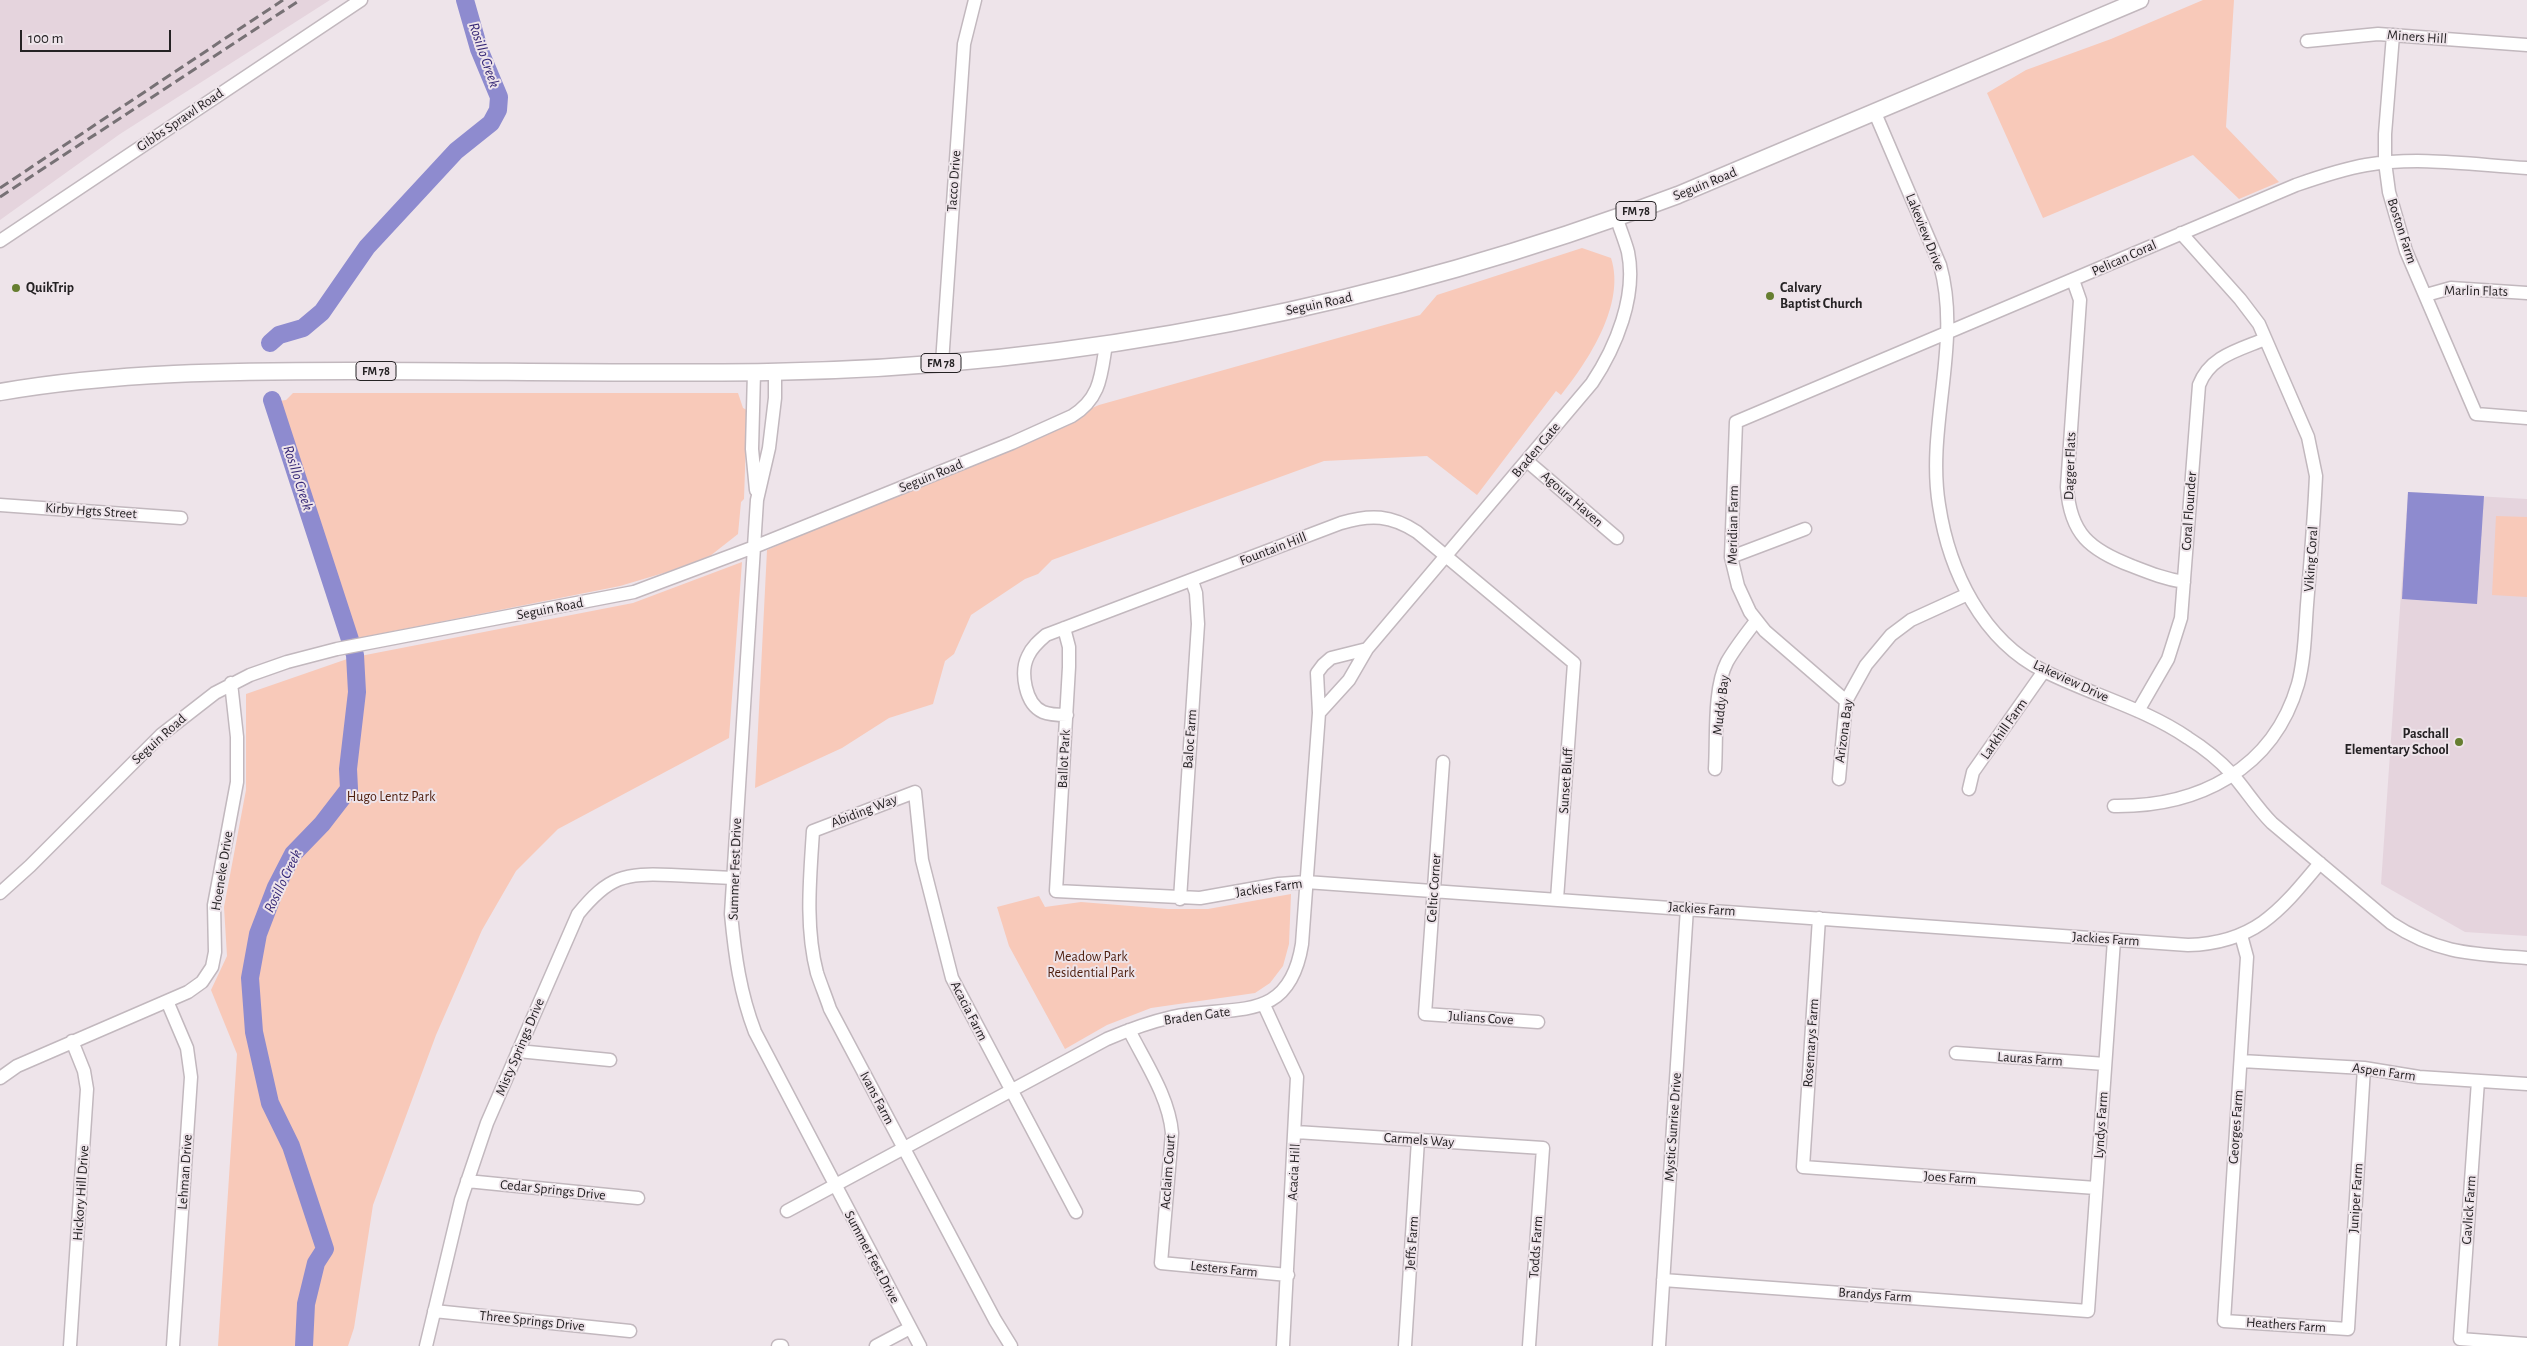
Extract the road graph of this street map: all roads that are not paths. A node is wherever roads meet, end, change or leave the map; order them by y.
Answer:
1 (361, 0) edge
2 (976, 0) edge
3 (2140, 0) edge
4 (2393, 35) junction
5 (2307, 41) dead end
6 (2527, 45) edge
7 (1875, 113) junction
8 (2385, 162) junction
9 (2527, 168) edge
10 (1617, 219) junction
11 (2181, 233) junction
12 (0, 240) edge
13 (2073, 280) junction
14 (2527, 293) edge
15 (2426, 295) junction
16 (1946, 332) junction
17 (2265, 338) junction
18 (1106, 344) junction
19 (942, 363) junction
20 (754, 372) junction
21 (775, 372) junction
22 (0, 392) edge
23 (2527, 418) edge
24 (1736, 422) joint
25 (1527, 461) junction
26 (757, 500) junction
27 (0, 505) edge
28 (181, 518) dead end
29 (1805, 529) dead end
30 (1617, 538) dead end
31 (754, 547) junction
32 (1446, 557) junction
33 (1731, 557) junction
34 (1192, 581) junction
35 (2184, 582) junction
36 (1968, 594) junction
37 (1756, 620) junction
38 (1064, 628) junction
39 (1367, 649) junction
40 (1574, 663) joint
41 (2044, 671) junction
42 (231, 683) junction
43 (1846, 701) junction
44 (2138, 711) junction
45 (1319, 713) junction
46 (1067, 715) junction
47 (1443, 762) dead end
48 (1715, 769) dead end
49 (2232, 774) junction
50 (1839, 779) dead end
51 (1969, 789) dead end
52 (915, 792) joint
53 (2114, 806) dead end
54 (813, 831) joint
55 (2320, 864) junction
56 (733, 878) junction
57 (1306, 882) junction
58 (1056, 891) joint
59 (1434, 891) junction
60 (0, 893) edge
61 (1180, 899) junction
62 (1557, 899) junction
63 (1686, 908) junction
64 (1819, 918) junction
65 (2241, 935) junction
66 (2114, 940) junction
67 (2527, 958) edge
68 (167, 1002) junction
69 (1264, 1005) junction
70 (1425, 1014) joint
71 (1538, 1022) dead end
72 (1129, 1030) junction
73 (72, 1042) junction
74 (518, 1051) junction
75 (1956, 1054) dead end
76 (610, 1060) dead end
77 (2241, 1061) junction
78 (2105, 1064) junction
79 (2364, 1068) junction
80 (0, 1078) edge
81 (2478, 1081) junction
82 (2527, 1084) edge
83 (1011, 1091) junction
84 (1296, 1132) junction
85 (1418, 1140) junction
86 (903, 1148) junction
87 (1543, 1148) joint
88 (1803, 1167) joint
89 (467, 1181) junction
90 (834, 1186) junction
91 (2096, 1188) junction
92 (638, 1198) dead end
93 (787, 1211) dead end
94 (1076, 1212) dead end
95 (1161, 1263) joint
96 (1288, 1275) junction
97 (1663, 1280) junction
98 (434, 1311) junction
99 (2088, 1311) joint
100 (2224, 1321) joint
101 (910, 1328) junction
102 (2348, 1329) joint
103 (630, 1331) dead end
104 (2527, 1344) edge
105 (70, 1346) edge
106 (173, 1346) edge
107 (426, 1346) edge
108 (778, 1346) edge
109 (782, 1346) edge
110 (876, 1346) edge
111 (920, 1346) edge
112 (1012, 1346) edge
113 (1283, 1346) edge
114 (1405, 1346) edge
115 (1529, 1346) edge
116 (1659, 1346) edge

1 - 12 street, Gibbs Sprawl Road
2 - 19 street, Tacco Drive
3 - 7 main road, Seguin Road / FM 78
4 - 5 street, Miners Hill
4 - 6 street, Miners Hill
4 - 8 street, Boston Farm
7 - 10 main road, Seguin Road / FM 78
7 - 16 street, Lakeview Drive
8 - 9 street, Pelican Coral
8 - 11 street, Pelican Coral
8 - 15 street, Boston Farm
10 - 18 main road, Seguin Road / FM 78
10 - 25 street, Braden Gate
11 - 13 street, Pelican Coral
11 - 17 street, Viking Coral
13 - 16 street, Pelican Coral
13 - 35 street, Dagger Flats
14 - 15 street, Marlin Flats
15 - 23 street, Boston Farm
16 - 24 street, Pelican Coral
16 - 36 street, Lakeview Drive
17 - 35 street, Coral Flounder
17 - 49 street, Viking Coral
18 - 19 main road, Seguin Road / FM 78
18 - 31 street, Seguin Road
19 - 21 main road, Seguin Road / FM 78
20 - 21 main road, Seguin Road / FM 78
20 - 22 main road, Seguin Road / FM 78
20 - 26 street, Summer Fest Drive
21 - 26 street, Summer Fest Drive
24 - 33 street, Meridian Farm
25 - 30 street, Agoura Haven
25 - 32 street, Braden Gate
26 - 31 street, Summer Fest Drive
27 - 28 street, Kirby Hgts Street
29 - 33 street
31 - 42 street, Seguin Road
31 - 56 street, Summer Fest Drive
32 - 34 street, Fountain Hill
32 - 39 street, Braden Gate
32 - 40 street, Fountain Hill
33 - 37 street, Meridian Farm
34 - 38 street, Fountain Hill
34 - 61 street, Baloc Farm
35 - 44 street, Coral Flounder
36 - 41 street, Lakeview Drive
36 - 43 street, Arizona Bay
37 - 43 street, Meridian Farm
37 - 48 street, Muddy Bay
38 - 46 street, Ballot Park
38 - 46 street, Fountain Hill
39 - 45 street, Braden Gate
39 - 45 street
40 - 62 street, Sunset Bluff
41 - 44 street, Lakeview Drive
41 - 51 street, Larkhill Farm
42 - 60 street, Seguin Road
42 - 68 street, Hoeneke Drive
43 - 50 street, Arizona Bay
44 - 49 street, Lakeview Drive
45 - 57 street
46 - 58 street, Ballot Park
47 - 59 street, Celtic Corner
49 - 53 street, Viking Coral
49 - 55 street, Lakeview Drive
52 - 54 street, Abiding Way
52 - 83 street, Acacia Farm
54 - 86 street, Ivans Farm
55 - 65 street, Jackies Farm
55 - 67 street, Lakeview Drive
56 - 74 street, Misty Springs Drive
56 - 90 street, Summer Fest Drive
57 - 59 street, Jackies Farm
57 - 61 street, Jackies Farm
57 - 69 street
58 - 61 street, Jackies Farm
59 - 62 street, Jackies Farm
59 - 70 street, Celtic Corner
62 - 63 street, Jackies Farm
63 - 64 street, Jackies Farm
63 - 97 street, Mystic Sunrise Drive
64 - 66 street, Jackies Farm
64 - 88 street, Rosemarys Farm
65 - 66 street, Jackies Farm
65 - 77 street, Georges Farm
66 - 78 street, Lyndys Farm
68 - 73 street, Hoeneke Drive
68 - 106 street, Lehman Drive
69 - 72 street, Braden Gate
69 - 84 street, Acacia Hill
70 - 71 street, Julians Cove
72 - 83 street, Braden Gate
72 - 95 street, Acclaim Court
73 - 80 street, Hoeneke Drive
73 - 105 street, Hickory Hill Drive
74 - 76 street
74 - 89 street, Misty Springs Drive
75 - 78 street, Lauras Farm
77 - 79 street, Aspen Farm
77 - 100 street, Georges Farm
78 - 91 street, Lyndys Farm
79 - 81 street, Aspen Farm
79 - 102 street, Juniper Farm
81 - 82 street, Aspen Farm
81 - 104 street, Gavlick Farm
83 - 86 street, Braden Gate
83 - 94 street, Acacia Farm
84 - 85 street, Carmels Way
84 - 96 street, Acacia Hill
85 - 87 street, Carmels Way
85 - 114 street, Jeffs Farm
86 - 90 street, Braden Gate
86 - 112 street, Ivans Farm
87 - 115 street, Todds Farm
88 - 91 street, Joes Farm
89 - 92 street, Cedar Springs Drive
89 - 98 street, Misty Springs Drive
90 - 93 street, Braden Gate
90 - 101 street, Summer Fest Drive
91 - 99 street, Lyndys Farm
95 - 96 street, Lesters Farm
96 - 113 street, Acacia Hill
97 - 99 street, Brandys Farm
97 - 116 street, Mystic Sunrise Drive
98 - 103 street, Three Springs Drive
98 - 107 street, Misty Springs Drive
100 - 102 street, Heathers Farm
101 - 110 street
101 - 111 street, Summer Fest Drive
108 - 109 street

